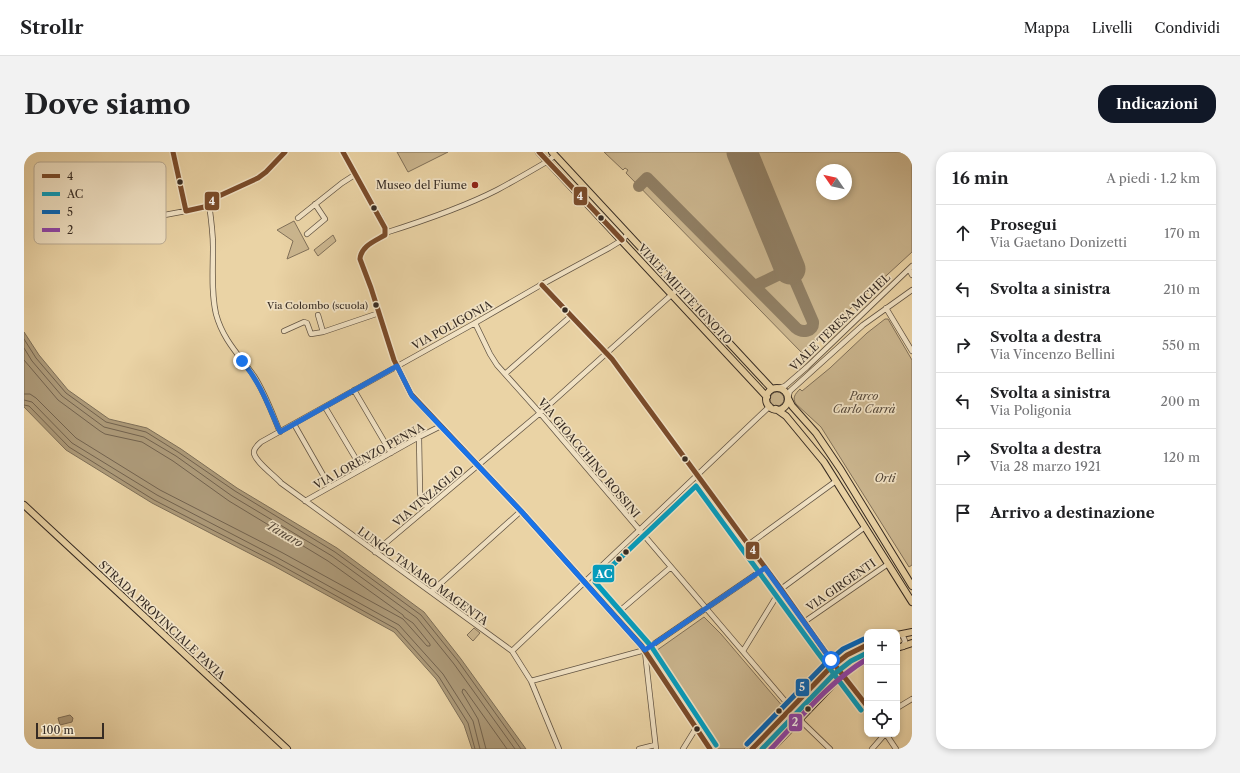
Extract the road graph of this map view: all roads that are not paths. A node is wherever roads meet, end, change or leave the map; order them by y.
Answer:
1 (173, 152) edge
2 (285, 152) edge
3 (343, 152) edge
4 (539, 152) edge
5 (553, 154) edge
6 (548, 161) junction
7 (356, 174) junction
8 (209, 204) junction
9 (314, 204) junction
10 (186, 211) junction
11 (166, 215) edge
12 (298, 218) dead end
13 (385, 233) junction
14 (307, 234) dead end
15 (628, 234) junction
16 (622, 240) junction
17 (910, 267) edge
18 (912, 275) edge
19 (542, 284) junction
20 (679, 288) junction
21 (912, 290) edge
22 (672, 295) junction
23 (886, 308) junction
24 (379, 313) junction
25 (318, 315) dead end
26 (571, 316) junction
27 (475, 323) junction
28 (284, 331) dead end
29 (323, 332) junction
30 (912, 351) edge
31 (607, 354) junction
32 (397, 366) junction
33 (505, 374) junction
34 (776, 389) junction
35 (354, 390) junction
36 (767, 397) junction
37 (788, 398) junction
38 (325, 407) junction
39 (773, 408) junction
40 (540, 413) junction
41 (294, 424) junction
42 (441, 426) junction
43 (280, 432) junction
44 (419, 437) junction
45 (261, 442) joint
46 (391, 453) junction
47 (478, 466) junction
48 (362, 469) junction
49 (697, 475) junction
50 (836, 481) junction
51 (330, 487) junction
52 (305, 501) junction
53 (24, 505) edge
54 (428, 508) junction
55 (521, 511) junction
56 (865, 527) junction
57 (639, 530) junction
58 (748, 545) junction
59 (375, 552) junction
60 (888, 564) junction
61 (671, 567) junction
62 (765, 568) junction
63 (585, 582) junction
64 (912, 586) edge
65 (781, 589) junction
66 (431, 592) junction
67 (912, 602) edge
68 (706, 609) junction
69 (615, 615) junction
70 (804, 622) junction
71 (912, 632) edge
72 (900, 635) edge
73 (900, 636) edge
74 (912, 643) edge
75 (864, 646) edge
76 (900, 648) edge
77 (645, 650) junction
78 (512, 651) junction
79 (743, 651) junction
80 (864, 661) edge
81 (834, 665) junction
82 (842, 674) junction
83 (531, 681) junction
84 (912, 699) edge
85 (864, 702) edge
86 (900, 706) edge
87 (791, 708) junction
88 (800, 719) junction
89 (696, 728) junction
90 (882, 737) edge
91 (887, 737) edge
92 (655, 747) edge
93 (287, 749) edge
94 (559, 749) edge
95 (639, 749) edge
96 (683, 749) edge
97 (710, 749) edge
98 (752, 749) edge
99 (771, 749) edge
100 (830, 749) edge
101 (872, 749) edge
102 (896, 749) edge

1 - 10 street
2 - 8 street
3 - 7 street
4 - 6 main road, VIALE MILITE IGNOTO
5 - 6 street
5 - 15 main road, VIALE MILITE IGNOTO
6 - 13 street
6 - 16 main road, VIALE MILITE IGNOTO
7 - 9 street
7 - 13 street
8 - 10 street
8 - 43 street
9 - 12 street
9 - 14 street
10 - 11 street
13 - 24 street
15 - 16 street, VIA POLIGONIA
15 - 20 main road, VIALE MILITE IGNOTO
16 - 19 street, VIA POLIGONIA
16 - 22 main road, VIALE MILITE IGNOTO
17 - 18 street
17 - 34 street, VIALE TERESA MICHEL
19 - 26 street
19 - 27 street, VIA POLIGONIA
20 - 22 street, VIA VINZAGLIO
20 - 34 main road, VIALE MILITE IGNOTO
21 - 23 street, VIALE TERESA MICHEL
22 - 31 street, VIA VINZAGLIO
22 - 36 main road, VIALE MILITE IGNOTO
23 - 30 street
23 - 37 street, VIALE TERESA MICHEL
24 - 29 street
24 - 32 street
25 - 29 street
26 - 31 street
26 - 33 street
27 - 32 street, VIA POLIGONIA
27 - 33 street, VIA GIOACCHINO ROSSINI
28 - 29 street
31 - 40 street, VIA VINZAGLIO
31 - 49 street
32 - 35 street, VIA POLIGONIA
32 - 42 street
33 - 40 street, VIA GIOACCHINO ROSSINI
34 - 36 main road
34 - 37 main road
35 - 38 street, VIA POLIGONIA
35 - 46 street
36 - 39 main road
37 - 39 main road
37 - 64 main road
38 - 41 street, VIA POLIGONIA
38 - 48 street
39 - 49 street
39 - 50 main road
40 - 47 street, VIA VINZAGLIO
40 - 57 street, VIA GIOACCHINO ROSSINI
41 - 43 street, VIA POLIGONIA
41 - 51 street
42 - 44 street, VIA LORENZO PENNA
42 - 47 street
43 - 45 street, VIA POLIGONIA
44 - 46 street, VIA LORENZO PENNA
44 - 54 street
45 - 52 street, LUNGO TANARO MAGENTA
46 - 48 street, VIA LORENZO PENNA
47 - 54 street, VIA VINZAGLIO
47 - 55 street
48 - 51 street, VIA LORENZO PENNA
49 - 57 street
49 - 58 street
50 - 56 main road
50 - 58 street
51 - 52 street, VIA LORENZO PENNA
52 - 59 street, LUNGO TANARO MAGENTA
53 - 93 main road, STRADA PROVINCIALE PAVIA
54 - 59 street, VIA VINZAGLIO
55 - 63 street
55 - 66 street
56 - 60 main road
56 - 65 street
57 - 61 street, VIA GIOACCHINO ROSSINI
57 - 63 street
58 - 62 street
59 - 66 street, LUNGO TANARO MAGENTA
60 - 67 main road
60 - 70 street, VIA GIRGENTI
61 - 68 street, VIA GIOACCHINO ROSSINI
61 - 69 street
62 - 65 street
62 - 68 street
63 - 69 street
63 - 78 street
65 - 70 street
65 - 79 street
66 - 78 street, LUNGO TANARO MAGENTA
68 - 77 street
68 - 79 street, VIA GIOACCHINO ROSSINI
69 - 77 street
70 - 81 street
71 - 72 main road
73 - 76 street
74 - 76 main road
75 - 81 main road
77 - 83 street
77 - 89 street
77 - 92 street
78 - 83 street, LUNGO TANARO MAGENTA
79 - 87 street, VIA GIOACCHINO ROSSINI
80 - 82 main road
81 - 82 street
81 - 87 main road
82 - 85 street
82 - 88 main road
83 - 94 street, LUNGO TANARO MAGENTA
84 - 86 street
87 - 98 main road
88 - 99 main road
88 - 100 street
89 - 96 street
89 - 97 street
90 - 101 street
91 - 102 street
92 - 95 street

